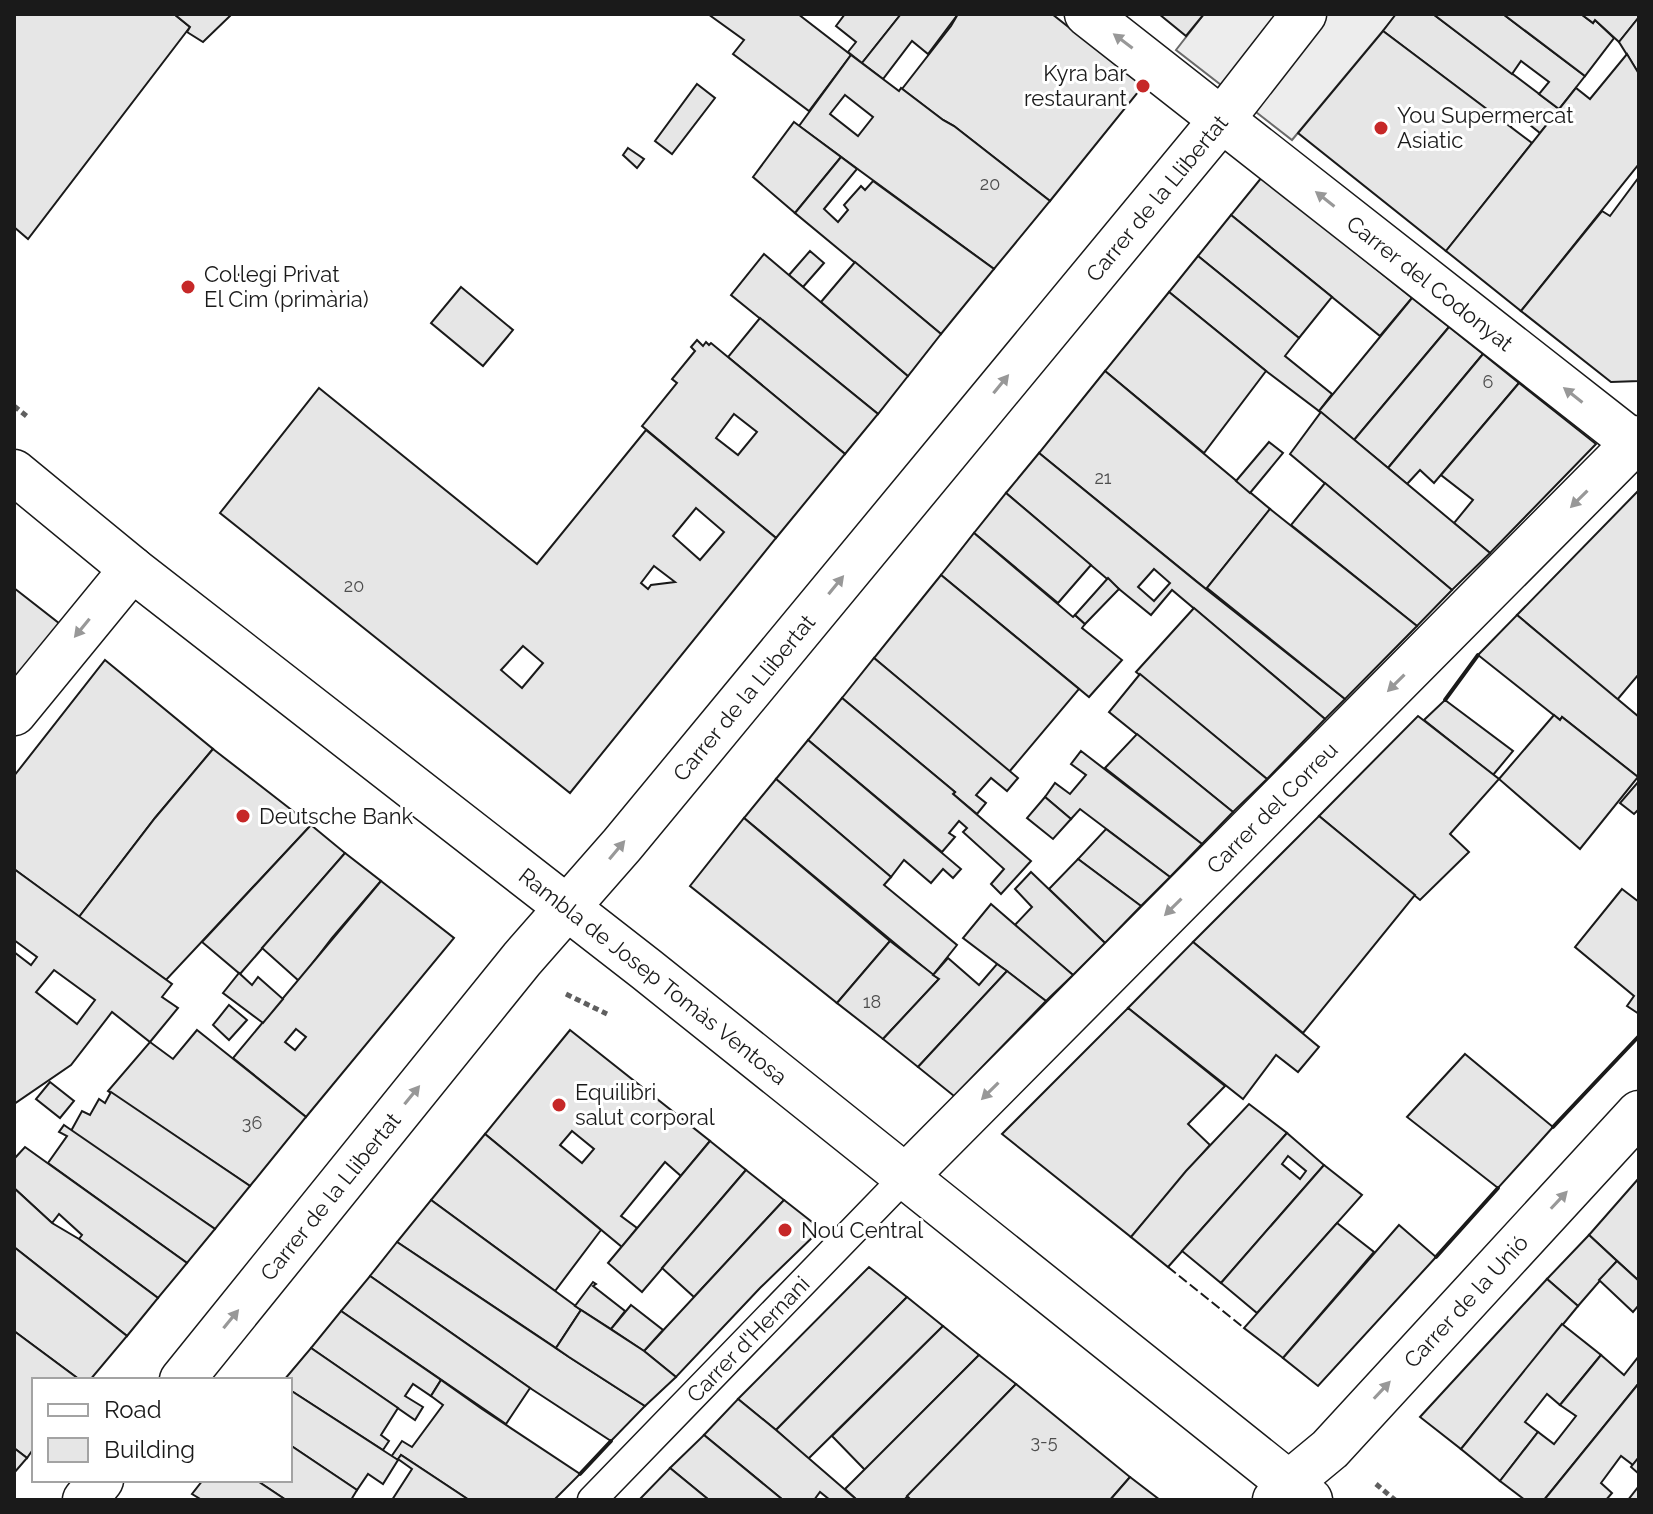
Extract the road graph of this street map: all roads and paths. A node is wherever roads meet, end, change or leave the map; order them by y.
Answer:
1 (1087, 14) edge
2 (1304, 14) edge
3 (1223, 118) junction
4 (1637, 443) edge
5 (14, 472) edge
6 (132, 569) junction
7 (14, 713) edge
8 (565, 908) junction
9 (1639, 1113) edge
10 (904, 1178) junction
11 (184, 1378) edge
12 (99, 1482) edge
13 (1373, 1482) dead end
14 (1292, 1494) edge
15 (85, 1500) edge
16 (592, 1500) edge
17 (1395, 1500) edge

3 -> 1 street, Carrer del Codonyat
2 - 3 street, Carrer de la Llibertat
4 -> 3 street, Carrer del Codonyat
8 -> 3 street, Carrer de la Llibertat
4 -> 10 street, Carrer del Correu
5 - 6 street, Rambla de Josep Tomàs Ventosa
6 -> 7 street
6 - 8 street, Rambla de Josep Tomàs Ventosa
8 - 10 street, Rambla de Josep Tomàs Ventosa
11 -> 8 street, Carrer de la Llibertat
14 -> 9 street, Carrer de la Unió
10 - 14 street, Rambla de Josep Tomàs Ventosa
10 - 16 lane, Carrer d'Hernani
12 - 15 street
13 - 17 path

